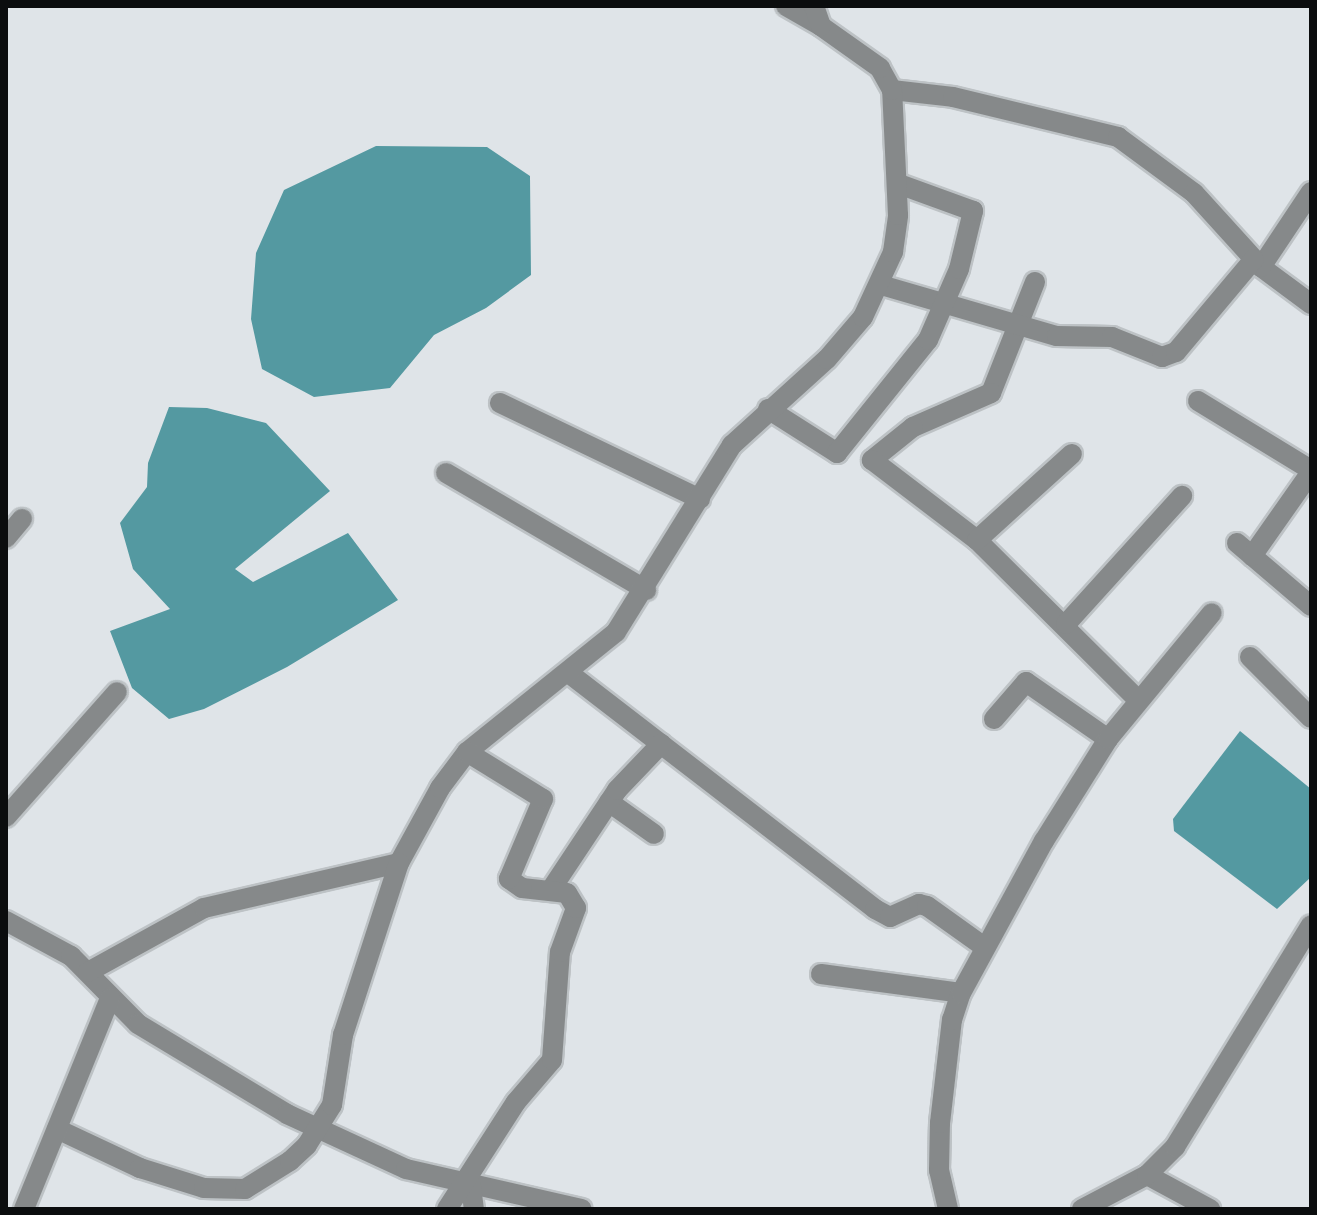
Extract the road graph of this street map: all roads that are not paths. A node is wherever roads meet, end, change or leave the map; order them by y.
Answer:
1 (786, 6) edge
2 (814, 6) edge
3 (821, 26) junction
4 (892, 90) junction
5 (899, 184) junction
6 (1311, 192) edge
7 (1258, 263) junction
8 (1035, 282) dead end
9 (881, 285) junction
10 (947, 302) junction
11 (1311, 304) edge
12 (1017, 324) junction
13 (1198, 401) dead end
14 (500, 403) dead end
15 (768, 409) junction
16 (1072, 454) dead end
17 (1311, 471) edge
18 (446, 473) dead end
19 (1182, 496) dead end
20 (700, 499) junction
21 (22, 519) dead end
22 (6, 538) edge
23 (977, 540) junction
24 (646, 590) junction
25 (1311, 606) edge
26 (1212, 613) dead end
27 (1066, 624) junction
28 (1250, 657) dead end
29 (570, 674) junction
30 (117, 692) dead end
31 (1139, 701) junction
32 (1311, 718) edge
33 (994, 719) dead end
34 (1108, 739) junction
35 (661, 744) junction
36 (467, 752) junction
37 (609, 802) junction
38 (6, 817) edge
39 (654, 834) dead end
40 (399, 863) junction
41 (552, 888) junction
42 (6, 921) edge
43 (1311, 925) edge
44 (983, 946) junction
45 (88, 972) junction
46 (821, 974) dead end
47 (961, 993) junction
48 (110, 998) junction
49 (57, 1129) junction
50 (318, 1129) junction
51 (1147, 1175) junction
52 (466, 1185) junction
53 (24, 1209) edge
54 (447, 1209) edge
55 (474, 1209) edge
56 (582, 1209) edge
57 (948, 1209) edge
58 (1082, 1209) edge
59 (1210, 1209) edge

1 - 3 street
2 - 3 street
3 - 4 street
4 - 5 street
4 - 7 street
5 - 9 street
5 - 10 street
6 - 7 street
7 - 11 street
7 - 12 street
8 - 12 street
9 - 10 street
9 - 15 street
10 - 12 street
10 - 15 street
12 - 23 street
13 - 17 street
14 - 20 street
15 - 20 street
16 - 23 street
17 - 25 street
18 - 24 street
19 - 27 street
20 - 24 street
21 - 22 street
23 - 27 street
24 - 29 street
26 - 31 street
27 - 31 street
28 - 32 street
29 - 35 street
29 - 36 street
30 - 38 street
31 - 34 street
33 - 34 street
34 - 44 street
35 - 37 street
35 - 44 street
36 - 40 street
36 - 41 street
37 - 39 street
37 - 41 street
40 - 45 street
40 - 50 street
41 - 52 street
42 - 45 street
43 - 51 street
44 - 47 street
45 - 48 street
46 - 47 street
47 - 57 street
48 - 49 street
48 - 50 street
49 - 50 street
49 - 53 street
50 - 52 street
51 - 58 street
51 - 59 street
52 - 54 street
52 - 55 street
52 - 56 street

